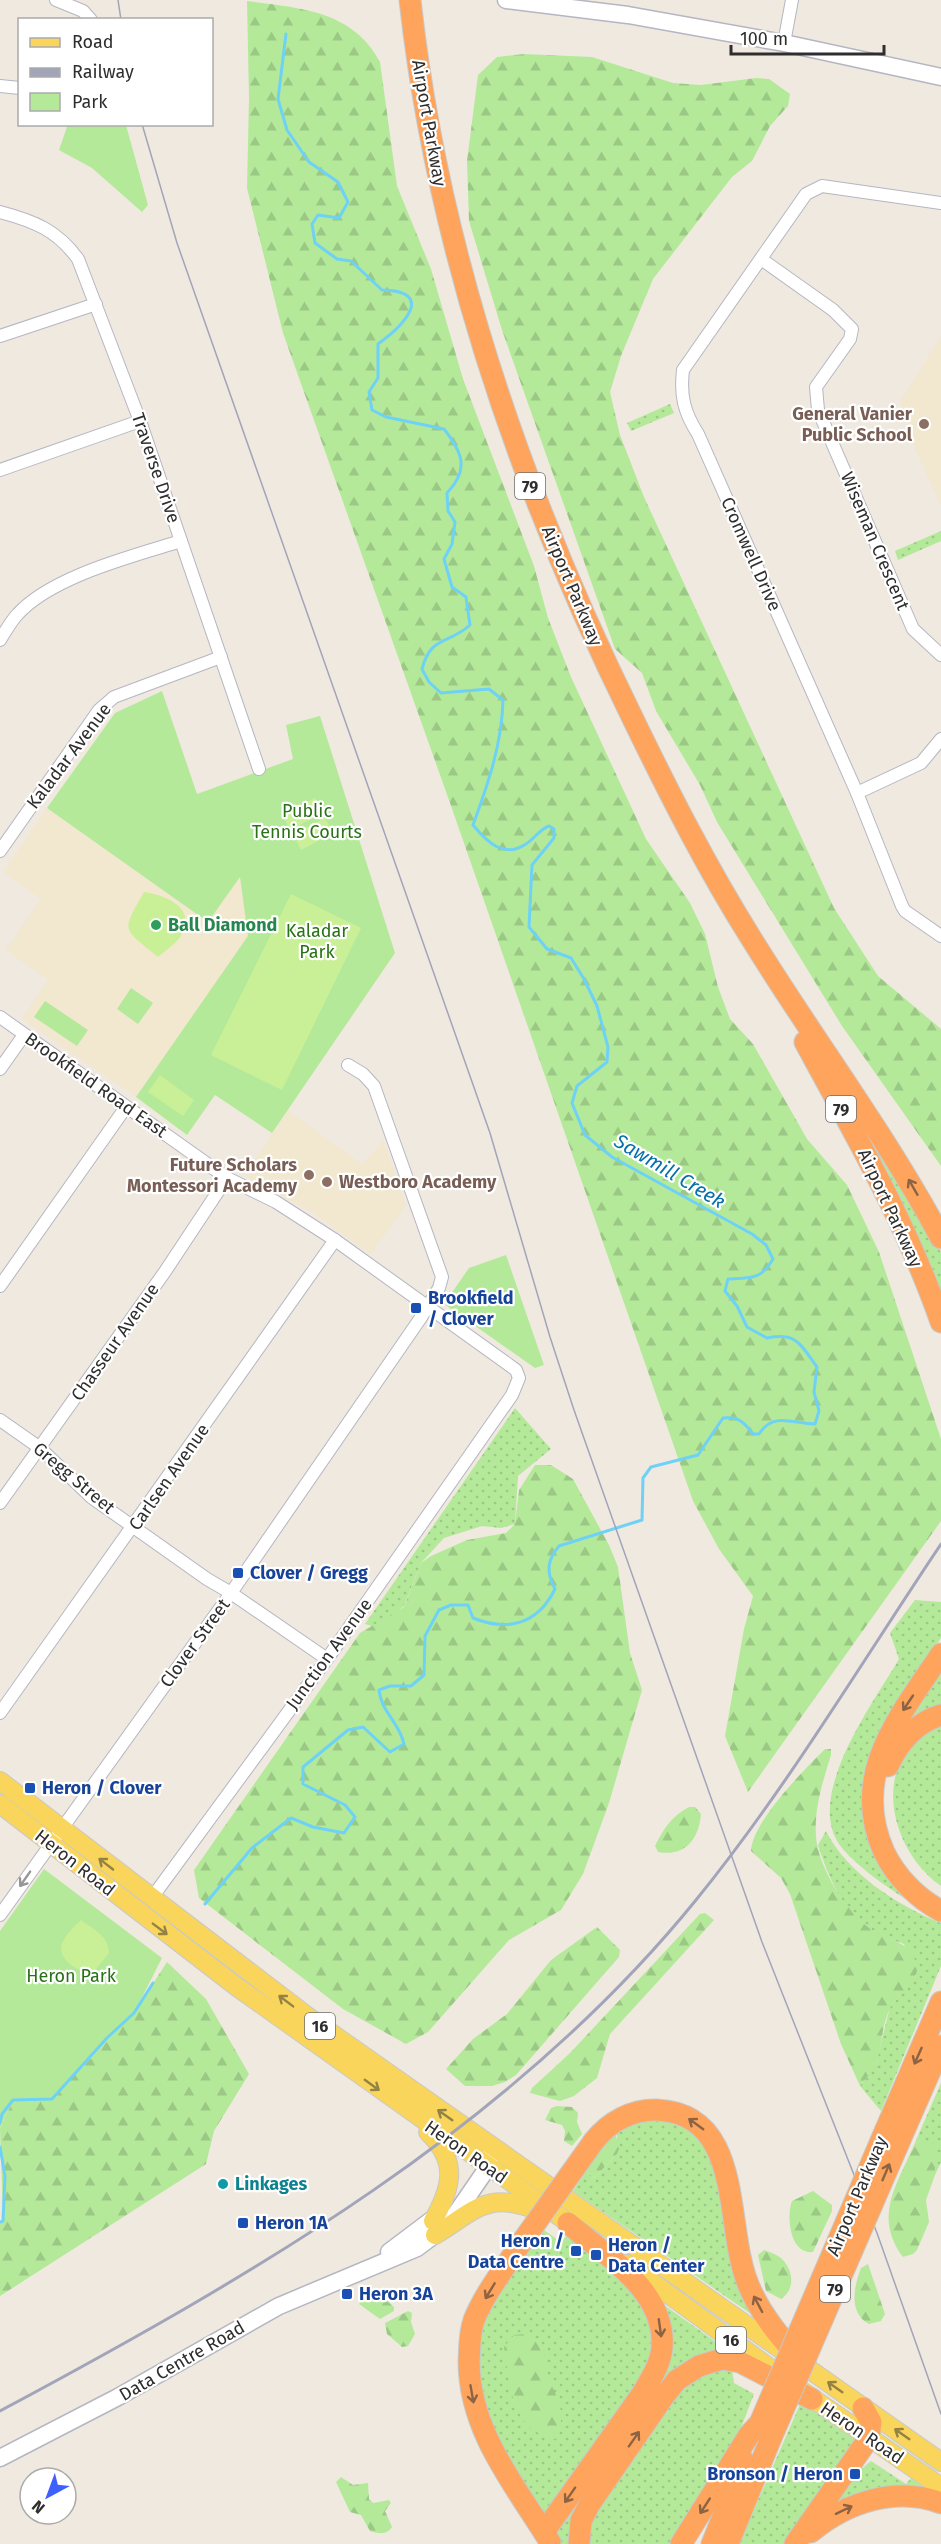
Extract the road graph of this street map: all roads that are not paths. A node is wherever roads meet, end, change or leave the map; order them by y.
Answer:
1 (56, 0) edge
2 (410, 0) edge
3 (506, 0) edge
4 (577, 0) edge
5 (792, 0) edge
6 (628, 15) junction
7 (89, 18) edge
8 (784, 43) junction
9 (941, 77) edge
10 (0, 86) edge
11 (18, 88) edge
12 (941, 203) edge
13 (0, 212) edge
14 (761, 259) junction
15 (96, 304) junction
16 (0, 336) edge
17 (140, 421) junction
18 (0, 470) edge
19 (181, 541) junction
20 (0, 639) edge
21 (941, 655) edge
22 (221, 657) junction
23 (941, 739) edge
24 (259, 769) dead end
25 (857, 793) junction
26 (0, 850) edge
27 (941, 936) edge
28 (750, 938) junction
29 (0, 1017) edge
30 (24, 1035) junction
31 (348, 1065) dead end
32 (0, 1069) edge
33 (126, 1107) junction
34 (227, 1178) junction
35 (941, 1238) edge
36 (335, 1240) junction
37 (0, 1286) edge
38 (428, 1308) junction
39 (941, 1322) edge
40 (519, 1375) joint
41 (0, 1420) edge
42 (40, 1448) junction
43 (0, 1503) edge
44 (134, 1527) junction
45 (231, 1593) junction
46 (941, 1654) edge
47 (327, 1659) junction
48 (0, 1713) edge
49 (941, 1715) edge
50 (0, 1781) edge
51 (0, 1804) edge
52 (61, 1828) junction
53 (50, 1843) junction
54 (941, 1896) edge
55 (151, 1899) junction
56 (941, 1911) edge
57 (0, 1915) edge
58 (941, 2002) edge
59 (941, 2046) edge
60 (941, 2069) edge
61 (396, 2102) junction
62 (910, 2118) junction
63 (893, 2135) junction
64 (493, 2148) junction
65 (483, 2163) junction
66 (568, 2223) junction
67 (434, 2228) junction
68 (806, 2367) junction
69 (812, 2399) junction
70 (863, 2408) junction
71 (766, 2430) junction
72 (869, 2438) junction
73 (0, 2458) edge
74 (941, 2462) edge
75 (941, 2487) edge
76 (941, 2504) edge
77 (547, 2538) edge
78 (579, 2544) edge
79 (681, 2544) edge
80 (712, 2544) edge
81 (728, 2544) edge
82 (796, 2544) edge

1 - 7 street
2 - 28 highway, Airport Parkway / 79
3 - 6 main road
4 - 6 main road
5 - 8 street
6 - 8 main road
8 - 9 main road
10 - 11 street
12 - 14 street, Cromwell Drive
13 - 15 street, Traverse Drive
14 - 21 street, Wiseman Crescent
14 - 25 street, Cromwell Drive
15 - 16 street
15 - 17 street, Traverse Drive
17 - 18 street
17 - 19 street, Traverse Drive
19 - 20 street
19 - 22 street, Traverse Drive
22 - 24 street, Traverse Drive
22 - 26 street, Kaladar Avenue
23 - 25 street
25 - 27 street, Cromwell Drive
35 -> 28 highway, Airport Parkway / 79
28 - 39 highway, Airport Parkway / 79
29 - 30 street, Brookfield Road East
30 - 32 street
30 - 33 street, Brookfield Road East
31 - 38 street, Clover Street
33 - 34 street, Brookfield Road East
33 - 37 street
34 - 36 street, Brookfield Road East
34 - 42 street, Chasseur Avenue
36 - 38 street, Brookfield Road East
36 - 44 street, Carlsen Avenue
38 - 40 street, Brookfield Road East
38 - 45 street, Clover Street
40 - 47 street, Junction Avenue
41 - 42 street, Gregg Street
42 - 43 street, Chasseur Avenue
42 - 44 street, Gregg Street
44 - 45 street, Gregg Street
44 - 48 street, Carlsen Avenue
45 - 47 street, Gregg Street
45 - 52 street, Clover Street
46 -> 56 highway
47 - 55 street, Junction Avenue
49 - 54 highway
50 - 52 main road, Heron Road / 16
51 - 53 main road, Heron Road / 16
52 - 53 street, Clover Street
55 -> 52 main road, Heron Road / 16
53 -> 57 street, Clover Street
53 -> 61 main road, Heron Road / 16
64 -> 55 main road, Heron Road / 16
58 -> 63 highway, Airport Parkway / 79
59 - 62 highway, Airport Parkway / 79
60 - 62 highway
61 - 65 main road, Heron Road / 16
61 - 67 main road
62 - 63 highway, Airport Parkway / 79
63 - 71 highway, Airport Parkway / 79, bridge
64 - 65 main road, Data Centre Road
64 - 68 main road, Heron Road / 16
65 - 66 main road, Heron Road / 16
65 - 67 main road, Data Centre Road
66 - 67 main road
66 - 69 main road, Heron Road / 16
66 -> 77 highway
67 - 73 main road, Data Centre Road
70 -> 68 main road, Heron Road / 16
68 -> 77 highway, bridge
69 - 72 main road, Heron Road / 16
78 -> 69 highway
70 - 72 highway
74 -> 70 main road, Heron Road / 16
71 -> 79 highway
71 - 80 highway, 79
71 - 81 highway, 79
72 - 75 main road, Heron Road / 16
72 - 82 highway
82 -> 76 highway

